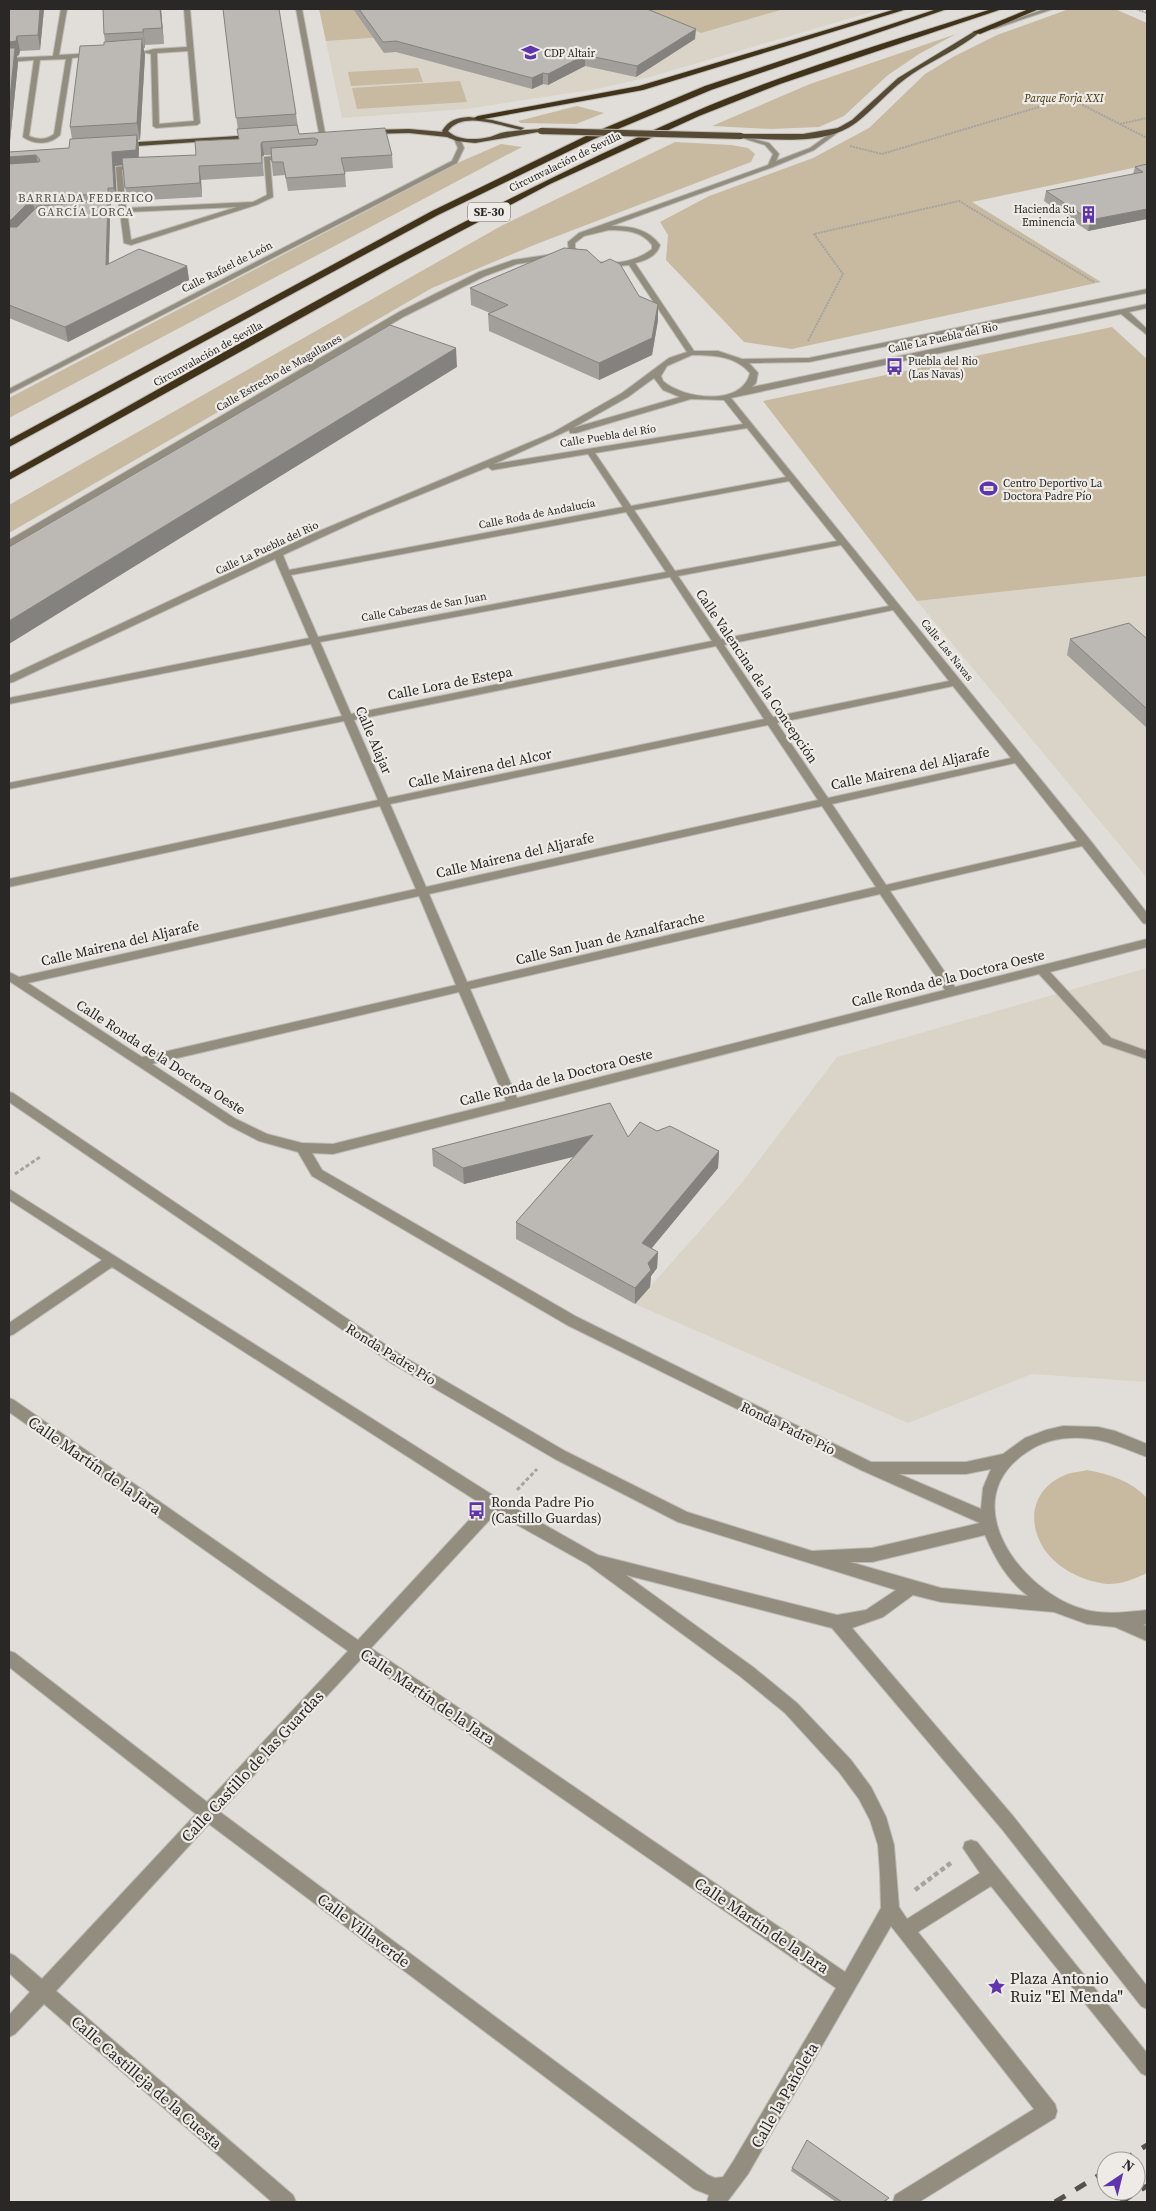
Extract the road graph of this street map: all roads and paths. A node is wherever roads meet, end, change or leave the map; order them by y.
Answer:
1 (64, 9) edge
2 (187, 9) edge
3 (299, 9) edge
4 (903, 9) edge
5 (943, 9) edge
6 (998, 9) edge
7 (1034, 9) edge
8 (1050, 9) edge
9 (1136, 9) edge
10 (1147, 12) edge
11 (977, 32) junction
12 (192, 49) junction
13 (154, 51) junction
14 (135, 52) edge
15 (107, 54) edge
16 (69, 56) junction
17 (56, 57) junction
18 (37, 58) junction
19 (9, 60) edge
20 (478, 118) junction
21 (1147, 118) edge
22 (452, 123) junction
23 (1120, 124) junction
24 (443, 125) dead end
25 (434, 126) dead end
26 (503, 126) junction
27 (841, 128) junction
28 (409, 131) junction
29 (541, 131) junction
30 (361, 132) edge
31 (322, 133) junction
32 (332, 133) edge
33 (312, 134) edge
34 (448, 135) junction
35 (502, 135) junction
36 (741, 136) junction
37 (263, 137) edge
38 (1147, 138) edge
39 (457, 139) junction
40 (116, 146) edge
41 (848, 146) dead end
42 (296, 156) edge
43 (146, 166) edge
44 (771, 166) junction
45 (254, 204) junction
46 (654, 208) junction
47 (123, 210) junction
48 (85, 213) edge
49 (596, 229) junction
50 (646, 234) junction
51 (574, 253) junction
52 (631, 263) junction
53 (1095, 283) dead end
54 (1147, 290) edge
55 (1147, 306) edge
56 (1124, 312) junction
57 (1147, 333) edge
58 (805, 345) dead end
59 (692, 353) junction
60 (742, 360) junction
61 (657, 372) junction
62 (9, 392) edge
63 (742, 392) junction
64 (694, 397) junction
65 (726, 397) junction
66 (750, 425) junction
67 (537, 442) junction
68 (9, 444) edge
69 (590, 451) junction
70 (470, 470) junction
71 (9, 477) edge
72 (793, 478) junction
73 (629, 509) junction
74 (844, 542) junction
75 (9, 544) edge
76 (278, 555) junction
77 (286, 573) junction
78 (672, 574) junction
79 (896, 607) junction
80 (315, 640) junction
81 (719, 643) junction
82 (9, 680) edge
83 (957, 682) junction
84 (9, 701) edge
85 (348, 717) junction
86 (771, 721) junction
87 (1019, 759) junction
88 (9, 786) edge
89 (384, 802) junction
90 (825, 802) junction
91 (1086, 842) junction
92 (9, 883) edge
93 (884, 889) junction
94 (422, 892) junction
95 (1147, 920) edge
96 (1147, 943) edge
97 (1042, 970) junction
98 (13, 979) edge
99 (464, 987) junction
100 (952, 992) junction
101 (1147, 1055) edge
102 (140, 1062) junction
103 (9, 1096) edge
104 (513, 1103) junction
105 (302, 1148) junction
106 (40, 1157) dead end
107 (9, 1178) edge
108 (9, 1194) edge
109 (112, 1260) junction
110 (9, 1330) edge
111 (9, 1404) edge
112 (1147, 1451) edge
113 (1004, 1460) junction
114 (866, 1466) junction
115 (494, 1504) junction
116 (989, 1523) junction
117 (804, 1556) junction
118 (592, 1559) junction
119 (911, 1588) junction
120 (1054, 1605) junction
121 (1147, 1617) edge
122 (1119, 1621) junction
123 (837, 1622) junction
124 (1147, 1634) edge
125 (360, 1650) junction
126 (9, 1658) edge
127 (208, 1813) junction
128 (970, 1848) joint
129 (993, 1875) junction
130 (890, 1910) junction
131 (905, 1930) junction
132 (9, 1962) edge
133 (848, 1985) junction
134 (42, 1991) junction
135 (1147, 2000) edge
136 (9, 2028) edge
137 (1147, 2068) edge
138 (727, 2185) junction
139 (286, 2202) edge
140 (716, 2202) edge
141 (902, 2202) edge

1 - 17 street
2 - 12 street
3 - 31 street
4 - 20 highway
5 - 68 highway, Circunvalación de Sevilla / SE-30
6 - 71 highway, Circunvalación de Sevilla / SE-30
7 - 11 highway
8 - 11 street
9 - 10 path
11 - 27 main road
12 - 13 street
12 - 13 street
13 - 14 street
15 - 16 street
16 - 17 street
16 - 18 street
17 - 18 street
18 - 19 street
20 - 22 main road
20 - 26 main road
21 - 23 path
22 - 24 main road
22 - 34 main road
23 - 38 path
23 - 41 path
25 - 28 main road
26 - 29 main road
26 - 35 main road
27 - 36 main road
27 - 44 street
28 - 30 main road
28 - 34 main road
29 - 35 main road
29 - 36 main road, bridge
31 - 32 main road
31 - 33 main road
34 - 39 main road
35 - 39 main road
36 - 44 street
37 - 40 main road
39 - 62 street, Calle Rafael de León
42 - 45 street
43 - 47 street
44 - 46 street
45 - 47 street
45 - 47 street
46 - 49 street
46 - 50 street
47 - 48 street
49 - 50 street
49 - 51 street
50 - 52 street
51 - 52 street
51 - 75 street, Calle Estrecho de Magallanes
52 - 59 street
53 - 58 path
54 - 60 street, Calle La Puebla del Rio
55 - 56 street, Calle La Puebla del Rio
56 - 57 street
56 - 63 street, Calle La Puebla del Rio
59 - 60 street, Calle La Puebla del Rio
59 - 61 street, Calle La Puebla del Rio
60 - 63 street
61 - 64 street
61 - 67 street, Calle La Puebla del Rio
63 - 65 street, Calle La Puebla del Rio
64 - 65 street, Calle La Puebla del Rio
64 - 67 street
65 - 66 street, Calle Las Navas
66 - 69 street, Calle Puebla del Río
66 - 72 street, Calle Las Navas
67 - 70 street, Calle La Puebla del Rio
69 - 70 street, Calle Puebla del Río
69 - 73 street, Calle Valencina de la Concepción
70 - 76 street, Calle La Puebla del Rio
72 - 73 street, Calle Roda de Andalucía
72 - 74 street, Calle Las Navas
73 - 77 street, Calle Roda de Andalucía
73 - 78 street, Calle Valencina de la Concepción
74 - 78 street, Calle Cabezas de San Juan
74 - 79 street, Calle Las Navas
76 - 77 street, Calle Alajar
76 - 82 street, Calle La Puebla del Rio
77 - 80 street, Calle Alajar
78 - 80 street, Calle Cabezas de San Juan
78 - 81 street, Calle Valencina de la Concepción
79 - 81 street, Calle Lora de Estepa
79 - 83 street, Calle Las Navas
80 - 84 street, Calle Cabezas de San Juan
80 - 85 street, Calle Alajar
81 - 85 street, Calle Lora de Estepa
81 - 86 street, Calle Valencina de la Concepción
83 - 86 street, Calle Mairena del Alcor
83 - 87 street, Calle Las Navas
85 - 88 street, Calle Lora de Estepa
85 - 89 street, Calle Alajar
86 - 89 street, Calle Mairena del Alcor
86 - 90 street, Calle Valencina de la Concepción
87 - 90 street, Calle Mairena del Aljarafe
87 - 91 street, Calle Las Navas
89 - 92 street, Calle Mairena del Alcor
89 - 94 street, Calle Alajar
90 - 93 street, Calle Valencina de la Concepción
90 - 94 street, Calle Mairena del Aljarafe
91 - 93 street, Calle San Juan de Aznalfarache
91 - 95 street, Calle Las Navas
93 - 99 street, Calle San Juan de Aznalfarache
93 - 100 street, Calle Valencina de la Concepción
94 - 98 street, Calle Mairena del Aljarafe
94 - 99 street, Calle Alajar
96 - 97 street, Calle Ronda de la Doctora Oeste
97 - 100 street, Calle Ronda de la Doctora Oeste
97 - 101 street
98 - 102 street, Calle Ronda de la Doctora Oeste
99 - 102 street, Calle San Juan de Aznalfarache
99 - 104 street, Calle Alajar
100 - 104 street, Calle Ronda de la Doctora Oeste
102 - 105 street, Calle Ronda de la Doctora Oeste
103 - 117 street, Ronda Padre Pío
104 - 105 street, Calle Ronda de la Doctora Oeste
105 - 114 street, Ronda Padre Pío
106 - 107 path
108 - 109 street
109 - 110 street
109 - 115 street
111 - 125 street, Calle Martín de la Jara
112 - 113 street
113 - 114 street
113 - 116 street
114 - 116 street, Ronda Padre Pío
115 - 118 street
115 - 125 street, Calle Castillo de las Guardas
116 - 117 street, Ronda Padre Pío
116 - 120 street
117 - 119 street, Ronda Padre Pío
118 - 123 street
118 - 130 street
119 - 120 street, Ronda Padre Pío
119 - 123 street
120 - 122 street
121 - 122 street
122 - 124 street
123 - 135 street
125 - 127 street, Calle Castillo de las Guardas
125 - 133 street, Calle Martín de la Jara
126 - 127 street, Calle Villaverde
127 - 134 street, Calle Castillo de las Guardas
127 - 138 street, Calle Villaverde
128 - 129 street
128 - 130 path
129 - 131 street
129 - 137 street
130 - 131 street
130 - 133 street
131 - 141 street
132 - 134 street, Calle Castilleja de la Cuesta
133 - 138 street, Calle la Pañoleta
134 - 136 street, Calle Castillo de las Guardas
134 - 139 street, Calle Castilleja de la Cuesta
138 - 140 street, Calle la Pañoleta

